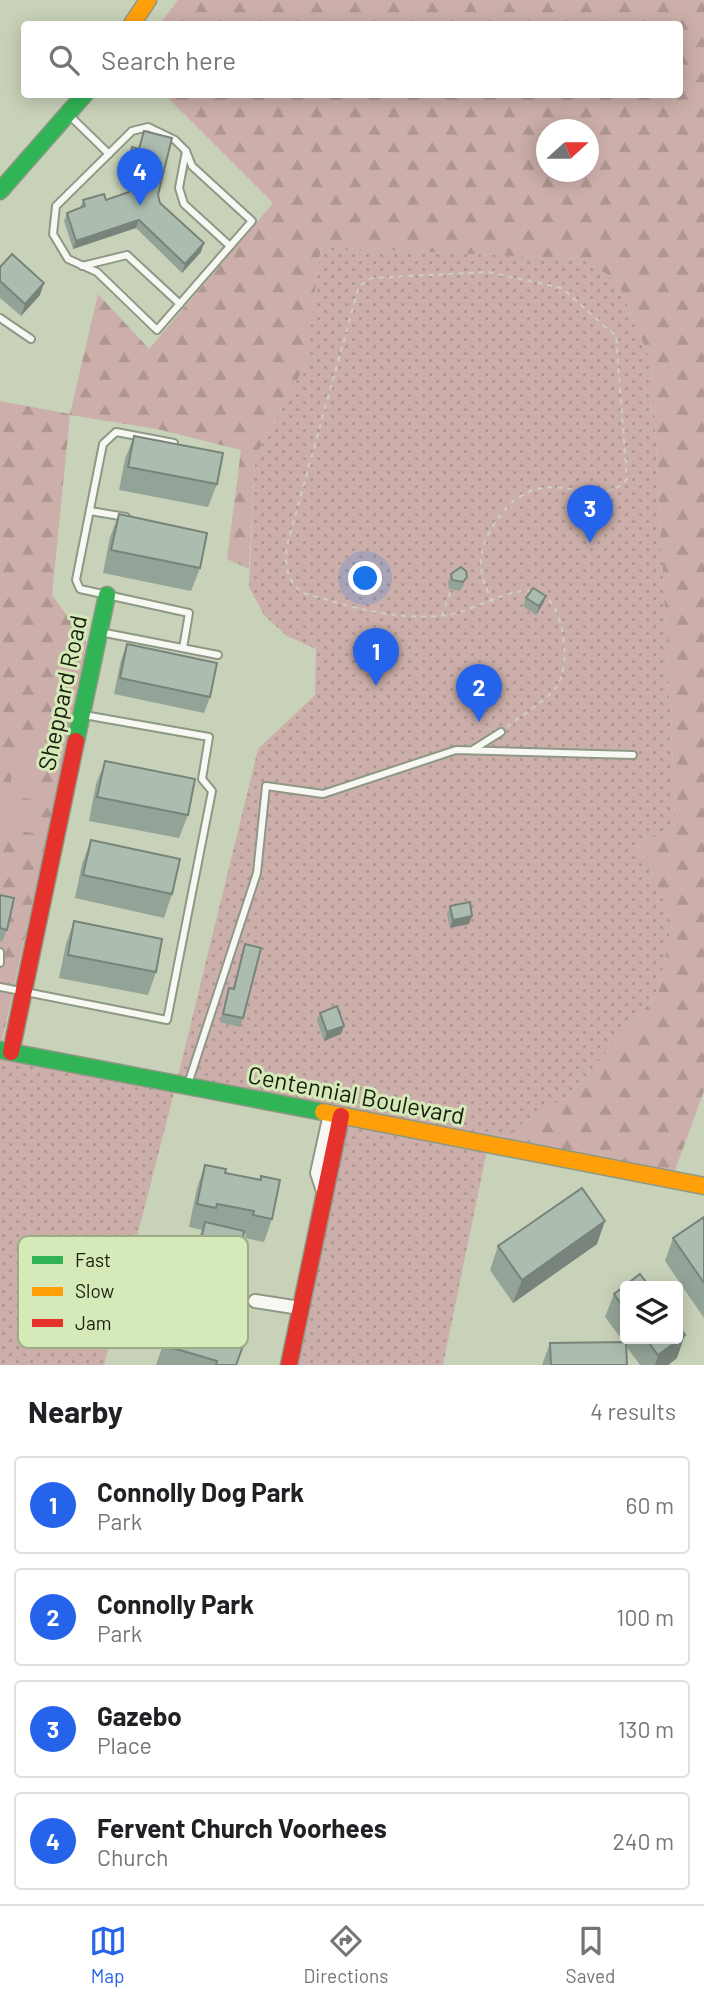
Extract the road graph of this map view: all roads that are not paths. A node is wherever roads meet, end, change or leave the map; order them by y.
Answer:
1 (148, 0) edge
2 (134, 21) edge
3 (82, 98) edge
4 (68, 114) junction
5 (186, 151) junction
6 (108, 154) junction
7 (0, 191) edge
8 (230, 246) junction
9 (80, 267) junction
10 (180, 304) junction
11 (0, 318) edge
12 (31, 339) dead end
13 (181, 445) edge
14 (90, 510) junction
15 (129, 518) edge
16 (107, 595) junction
17 (99, 632) junction
18 (183, 648) junction
19 (218, 655) dead end
20 (82, 715) junction
21 (501, 732) road end
22 (473, 750) junction
23 (633, 755) dead end
24 (0, 951) edge
25 (0, 963) edge
26 (0, 987) edge
27 (24, 992) junction
28 (5, 1051) edge
29 (188, 1086) junction
30 (336, 1115) junction
31 (704, 1186) edge
32 (255, 1301) dead end
33 (300, 1308) junction
34 (289, 1365) edge

1 - 2 street
3 - 4 street
4 - 6 lane
4 - 7 street
5 - 6 lane
5 - 8 lane
5 - 8 lane
6 - 9 lane
8 - 10 lane
9 - 10 lane
9 - 10 lane
11 - 12 lane
13 - 14 lane, Sheppard Road
14 - 15 lane
14 - 16 lane, Sheppard Road
16 - 17 street, Sheppard Road
16 - 18 lane
17 - 18 lane
17 - 20 street, Sheppard Road
18 - 19 lane
20 - 27 street, Sheppard Road
20 - 27 lane
21 - 22 lane
22 - 23 lane
22 - 29 lane
24 - 25 lane
26 - 27 lane
27 - 28 street, Sheppard Road
28 - 29 street, Centennial Boulevard
29 - 30 street, Centennial Boulevard
30 - 31 street, Centennial Boulevard
30 - 33 street
32 - 33 street
33 - 34 street

